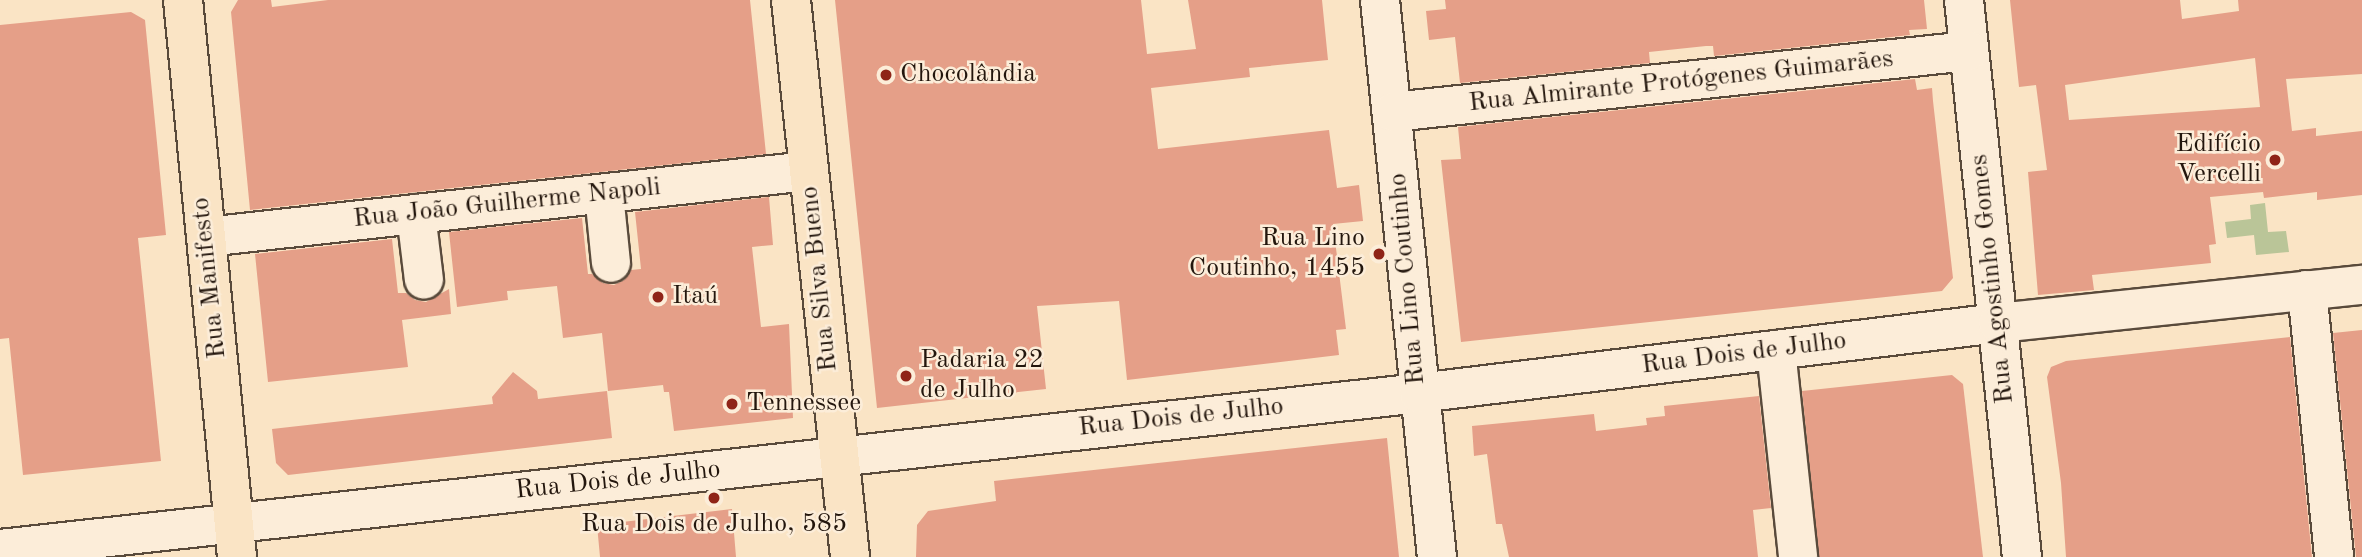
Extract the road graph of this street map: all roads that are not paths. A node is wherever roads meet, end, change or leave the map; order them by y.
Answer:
1 (183, 0) edge
2 (791, 0) edge
3 (1380, 0) edge
4 (1964, 0) edge
5 (1969, 51) junction
6 (1393, 113) junction
7 (808, 172) junction
8 (604, 194) junction
9 (416, 214) junction
10 (206, 237) junction
11 (611, 263) dead end
12 (424, 280) dead end
13 (2362, 285) edge
14 (2307, 290) junction
15 (1998, 323) junction
16 (1776, 350) junction
17 (1419, 393) junction
18 (840, 456) junction
19 (236, 540) edge
20 (0, 549) edge
21 (850, 557) edge
22 (1437, 557) edge
23 (1798, 557) edge
24 (2022, 557) edge
25 (2334, 557) edge

1 - 10 main road, Rua Manifesto
2 - 7 main road, Rua Silva Bueno
3 - 6 street, Rua Lino Coutinho
4 - 5 street, Rua Agostinho Gomes
5 - 6 street, Rua Almirante Protógenes Guimarães
5 - 15 street, Rua Agostinho Gomes
6 - 17 street, Rua Lino Coutinho
7 - 8 street, Rua João Guilherme Napoli
7 - 18 main road, Rua Silva Bueno
8 - 9 street, Rua João Guilherme Napoli
8 - 11 street
9 - 10 street, Rua João Guilherme Napoli
9 - 12 street
10 - 19 main road, Rua Manifesto
13 - 14 street, Rua Dois de Julho
14 - 15 street, Rua Dois de Julho
14 - 25 street
15 - 16 street, Rua Dois de Julho
15 - 24 street, Rua Agostinho Gomes
16 - 17 street, Rua Dois de Julho
16 - 23 street
17 - 18 street, Rua Dois de Julho
17 - 22 street, Rua Lino Coutinho
18 - 19 street, Rua Dois de Julho
18 - 21 main road, Rua Silva Bueno
19 - 20 street, Rua Dois de Julho

